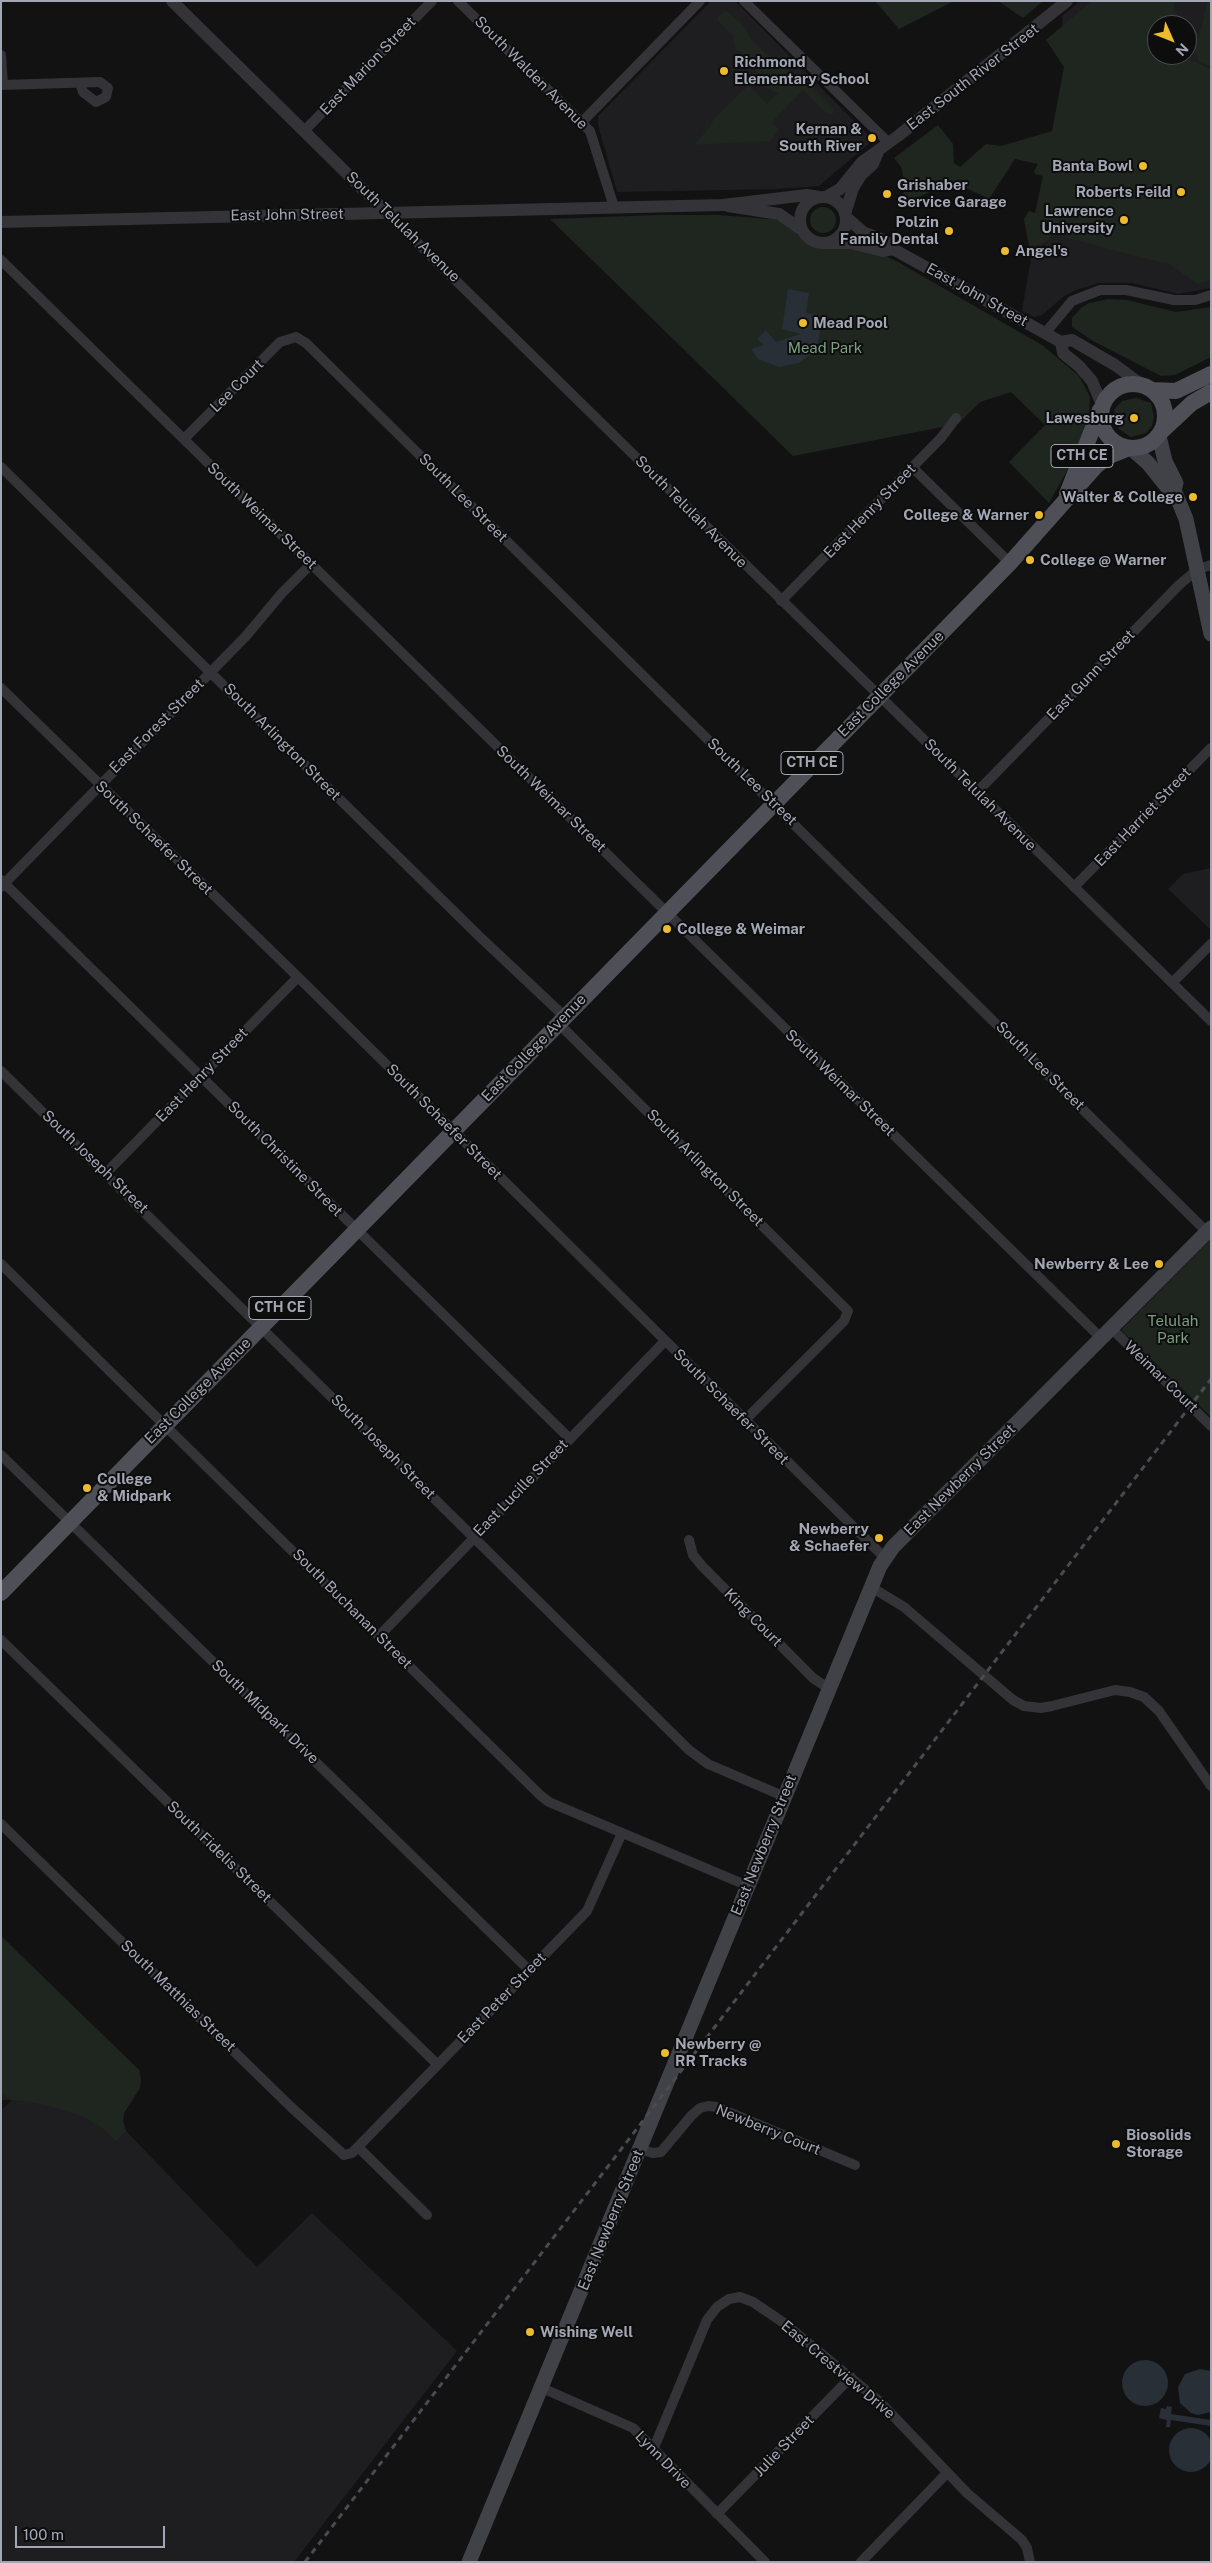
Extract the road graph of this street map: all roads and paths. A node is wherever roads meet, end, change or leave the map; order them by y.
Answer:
1 (172, 1) edge
2 (432, 1) edge
3 (458, 1) edge
4 (700, 1) edge
5 (744, 1) edge
6 (1067, 1) edge
7 (1, 55) edge
8 (80, 83) dead end
9 (2, 85) edge
10 (582, 122) junction
11 (304, 132) junction
12 (889, 143) junction
13 (878, 152) junction
14 (822, 197) junction
15 (723, 205) junction
16 (614, 207) junction
17 (387, 213) junction
18 (845, 215) junction
19 (1, 222) edge
20 (802, 230) junction
21 (826, 243) junction
22 (893, 249) junction
23 (1, 260) edge
24 (1211, 295) edge
25 (1046, 332) junction
26 (292, 337) joint
27 (1061, 342) junction
28 (1211, 374) edge
29 (1147, 387) junction
30 (1211, 392) edge
31 (1101, 408) junction
32 (956, 418) dead end
33 (1161, 433) junction
34 (184, 439) junction
35 (1130, 448) junction
36 (1, 467) edge
37 (912, 467) junction
38 (1174, 490) junction
39 (1064, 501) junction
40 (1010, 563) junction
41 (311, 564) junction
42 (1204, 567) edge
43 (781, 602) junction
44 (1211, 634) edge
45 (211, 672) junction
46 (1, 688) edge
47 (879, 695) junction
48 (1211, 748) edge
49 (100, 785) junction
50 (977, 792) junction
51 (773, 803) junction
52 (2, 883) edge
53 (1074, 887) junction
54 (666, 913) junction
55 (1211, 944) edge
56 (298, 977) junction
57 (1172, 982) junction
58 (561, 1020) junction
59 (1211, 1021) edge
60 (1, 1071) edge
61 (200, 1075) junction
62 (452, 1131) junction
63 (106, 1173) junction
64 (356, 1228) junction
65 (1209, 1230) edge
66 (1, 1264) edge
67 (262, 1327) junction
68 (1106, 1333) junction
69 (665, 1342) junction
70 (745, 1420) junction
71 (166, 1424) junction
72 (1211, 1426) edge
73 (569, 1438) junction
74 (1, 1455) edge
75 (70, 1522) junction
76 (473, 1537) junction
77 (689, 1540) dead end
78 (884, 1558) junction
79 (871, 1587) junction
80 (1, 1593) edge
81 (379, 1636) junction
82 (1, 1640) edge
83 (828, 1688) junction
84 (1211, 1786) edge
85 (783, 1796) junction
86 (1, 1824) edge
87 (622, 1833) junction
88 (748, 1886) junction
89 (529, 1970) junction
90 (437, 2064) junction
91 (358, 2147) junction
92 (640, 2149) junction
93 (855, 2165) dead end
94 (427, 2215) dead end
95 (851, 2377) junction
96 (542, 2388) junction
97 (653, 2450) junction
98 (947, 2473) junction
99 (717, 2514) junction
100 (469, 2562) edge
101 (765, 2562) edge
102 (861, 2562) edge
103 (1030, 2562) edge

1 - 11 street, South Telulah Avenue
2 - 11 street, East Marion Street
3 - 10 street, South Walden Avenue
4 - 10 street
5 - 12 street
6 - 12 street, East South River Street
7 - 9 street
8 - 9 street
10 - 16 street, South Walden Avenue
11 - 17 street, South Telulah Avenue
12 - 13 street, East South River Street
13 - 14 street, East South River Street
13 - 18 street, East South River Street
14 - 15 street, East John Street
14 - 18 street
14 - 20 street
15 - 16 street, East John Street
15 - 20 street, East John Street
16 - 17 street, East John Street
17 - 19 street, East John Street
17 - 43 street, South Telulah Avenue
18 - 21 street
18 - 22 street, East John Street
20 - 21 street
21 - 22 street, East John Street
22 - 25 street, East John Street
23 - 34 street, South Weimar Street
24 - 25 street
25 - 27 street, East John Street
26 - 34 street, Lee Court
26 - 51 street, South Lee Street
27 - 29 street, East John Street
27 - 31 street, East John Street
28 - 29 main road
29 - 31 main road
29 - 33 main road
30 - 33 main road
31 - 35 main road
31 - 39 main road, East College Avenue / CTH CE
32 - 37 street, East Henry Street
33 - 35 main road
33 - 38 main road
34 - 41 street, South Weimar Street
35 - 38 main road
35 - 39 main road, East College Avenue / CTH CE
36 - 45 street, South Arlington Street
37 - 40 street
37 - 43 street, East Henry Street
38 - 42 main road
39 - 40 main road, East College Avenue / CTH CE
40 - 47 main road, East College Avenue / CTH CE
41 - 45 street, East Forest Street
41 - 54 street, South Weimar Street
42 - 44 main road
42 - 50 street, East Gunn Street
43 - 47 street, South Telulah Avenue
45 - 49 street, East Forest Street
45 - 58 street, South Arlington Street
46 - 49 street, South Schaefer Street
47 - 50 street, South Telulah Avenue
47 - 51 main road, East College Avenue / CTH CE
48 - 53 street, East Harriet Street
49 - 52 street, East Forest Street
49 - 56 street, South Schaefer Street
50 - 53 street, South Telulah Avenue
51 - 54 main road, East College Avenue / CTH CE
51 - 65 street, South Lee Street
52 - 61 street, South Christine Street
53 - 57 street, South Telulah Avenue
54 - 58 main road, East College Avenue / CTH CE
54 - 68 street, South Weimar Street
55 - 57 street
56 - 61 street, East Henry Street
56 - 62 street, South Schaefer Street
57 - 59 street, South Telulah Avenue
58 - 62 main road, East College Avenue / CTH CE
58 - 70 street, South Arlington Street
60 - 63 street, South Joseph Street
61 - 63 street, East Henry Street
61 - 64 street, South Christine Street
62 - 64 main road, East College Avenue / CTH CE
62 - 69 street, South Schaefer Street
63 - 67 street, South Joseph Street
64 - 67 main road, East College Avenue / CTH CE
64 - 73 street, South Christine Street
65 - 68 main road, East Newberry Street
66 - 71 street, South Buchanan Street
67 - 71 main road, East College Avenue / CTH CE
67 - 76 street, South Joseph Street
68 - 72 street, Weimar Court
68 - 78 main road, East Newberry Street
69 - 70 street, South Schaefer Street
69 - 73 street, East Lucille Street
70 - 78 street, South Schaefer Street
71 - 75 main road, East College Avenue / CTH CE
71 - 81 street, South Buchanan Street
73 - 76 street, East Lucille Street
74 - 75 street, South Midpark Drive
75 - 80 main road, East College Avenue / CTH CE
75 - 89 street, South Midpark Drive
76 - 81 street, East Lucille Street
76 - 85 street, South Joseph Street
77 - 83 street, King Court
78 - 79 main road, East Newberry Street
79 - 83 main road, East Newberry Street
79 - 84 street
81 - 87 street, South Buchanan Street
82 - 90 street, South Fidelis Street
83 - 85 main road, East Newberry Street
85 - 88 main road, East Newberry Street
86 - 91 street, South Matthias Street
87 - 88 street, South Buchanan Street
87 - 89 street, East Peter Street
88 - 92 main road, East Newberry Street
89 - 90 street, East Peter Street
90 - 91 street, East Peter Street
91 - 94 street
92 - 93 street, Newberry Court
92 - 96 main road, East Newberry Street
95 - 97 street, East Crestview Drive
95 - 98 street, East Crestview Drive
95 - 99 street, Julie Street
96 - 97 street, Lynn Drive
96 - 100 main road, East Newberry Street
97 - 99 street, Lynn Drive
98 - 102 street
98 - 103 street, East Crestview Drive
99 - 101 street, Lynn Drive

